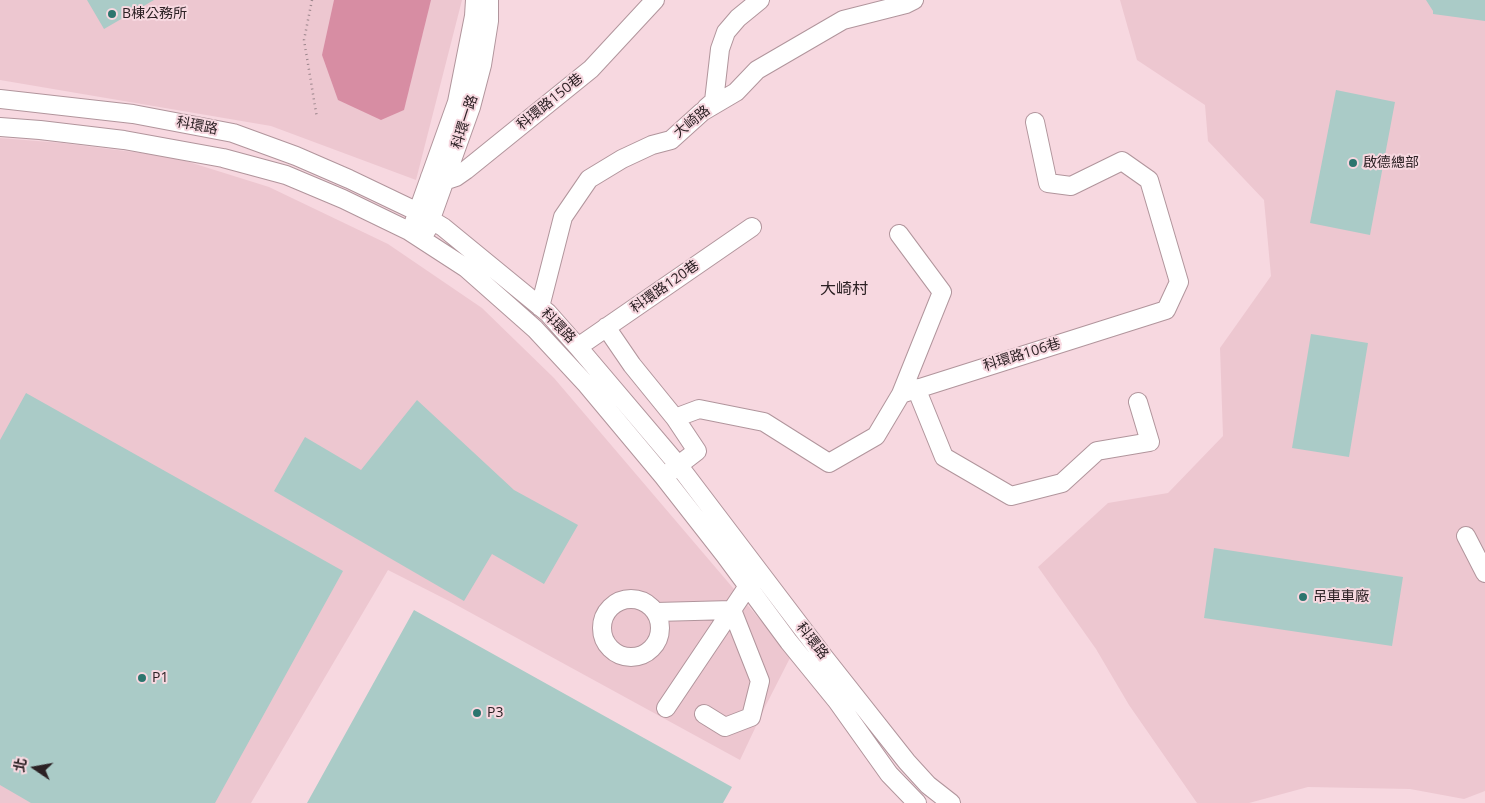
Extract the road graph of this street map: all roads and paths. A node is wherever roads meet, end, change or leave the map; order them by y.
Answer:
1 (312, 0) edge
2 (475, 0) edge
3 (489, 0) edge
4 (654, 0) edge
5 (760, 0) edge
6 (914, 0) edge
7 (0, 99) edge
8 (702, 112) junction
9 (317, 118) dead end
10 (1035, 122) dead end
11 (0, 127) edge
12 (437, 179) junction
13 (424, 215) junction
14 (752, 227) dead end
15 (899, 234) dead end
16 (417, 235) junction
17 (540, 307) junction
18 (606, 327) junction
19 (578, 347) junction
20 (908, 391) junction
21 (1138, 402) dead end
22 (675, 418) junction
23 (679, 466) junction
24 (663, 476) junction
25 (1466, 536) dead end
26 (1485, 573) edge
27 (755, 581) junction
28 (732, 610) junction
29 (656, 612) dead end
30 (666, 708) dead end
31 (704, 714) dead end
32 (917, 803) edge
33 (951, 803) edge

1 - 9 path
2 - 12 street, 科環一路
3 - 12 street, 科環一路
4 - 12 street, 科環路150巷
5 - 8 street
6 - 8 street, 大崎路
7 - 13 street, 科環路
8 - 17 street, 大崎路
10 - 20 street, 科環路106巷
11 - 16 street, 科環路
12 - 13 street, 科環一路
13 - 16 street, 科環一路
13 - 17 street, 科環路
14 - 18 street, 科環路120巷
15 - 20 street
16 - 24 street, 科環路
17 - 19 street, 科環路
18 - 19 street, 科環路120巷
18 - 22 street
19 - 23 street, 科環路
20 - 21 street
20 - 22 street
22 - 23 street
23 - 24 street
23 - 27 street, 科環路
24 - 27 street, 科環路
25 - 26 street
27 - 28 street
27 - 32 street, 科環路
27 - 33 street, 科環路
28 - 29 street
28 - 30 street
28 - 31 street

